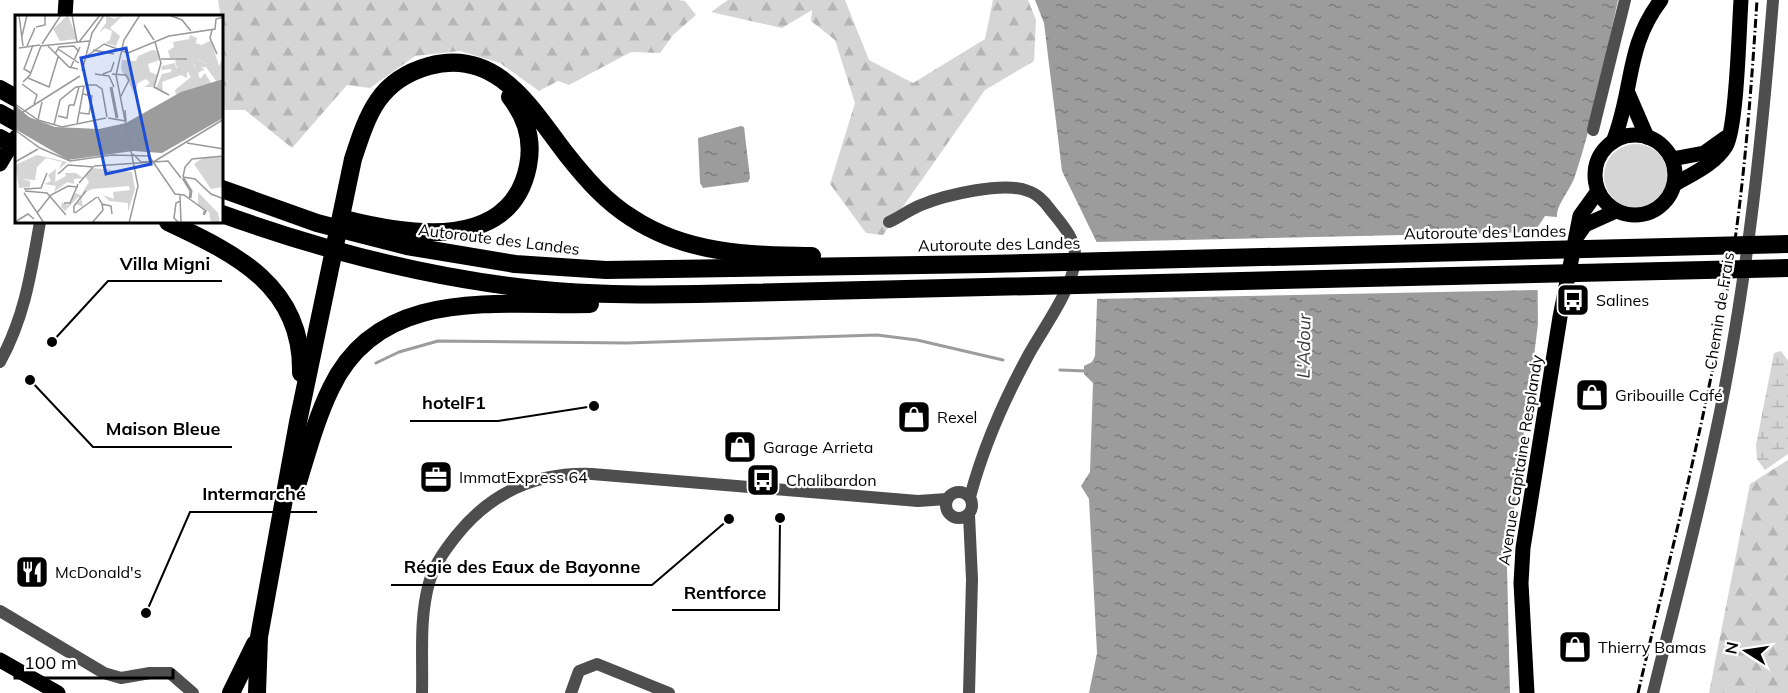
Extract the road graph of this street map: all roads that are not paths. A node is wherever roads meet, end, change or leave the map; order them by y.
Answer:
1 (66, 0) edge
2 (1625, 0) edge
3 (1661, 0) edge
4 (1741, 0) edge
5 (1773, 0) edge
6 (65, 15) edge
7 (478, 67) junction
8 (0, 89) edge
9 (1628, 92) junction
10 (15, 97) edge
11 (0, 113) edge
12 (15, 121) edge
13 (1593, 130) dead end
14 (1729, 134) junction
15 (1647, 137) junction
16 (0, 138) edge
17 (15, 139) edge
18 (1613, 142) junction
19 (7, 157) edge
20 (1672, 159) junction
21 (1675, 184) junction
22 (227, 191) edge
23 (1598, 191) junction
24 (1616, 211) junction
25 (224, 215) edge
26 (890, 222) dead end
27 (40, 224) edge
28 (172, 224) edge
29 (363, 230) junction
30 (1578, 235) junction
31 (1780, 245) edge
32 (985, 264) junction
33 (1781, 268) edge
34 (866, 290) junction
35 (0, 362) edge
36 (298, 422) junction
37 (964, 494) junction
38 (947, 504) junction
39 (969, 514) junction
40 (955, 518) junction
41 (972, 544) junction
42 (276, 550) junction
43 (0, 610) edge
44 (259, 637) junction
45 (0, 660) edge
46 (190, 692) edge
47 (58, 693) edge
48 (231, 693) edge
49 (257, 693) edge
50 (422, 693) edge
51 (571, 693) edge
52 (669, 693) edge
53 (969, 693) edge
54 (1527, 693) edge
55 (1653, 693) edge

1 - 6 main road
2 - 13 street
3 - 9 main road
4 - 14 main road
5 - 55 street, Chemin de Frais
7 - 29 highway
7 - 32 highway
7 - 36 highway
8 - 10 highway
9 - 15 main road
9 - 18 main road
11 - 12 highway
14 - 20 main road
14 - 21 main road
15 - 18 main road
15 - 20 main road
16 - 19 highway
17 - 19 main road
18 - 23 main road
20 - 21 main road
21 - 24 main road
22 - 29 highway, Autoroute des Landes
23 - 24 main road
23 - 30 main road, Avenue Capitaine Resplandy
24 - 30 main road
25 - 34 highway
26 - 37 street
27 - 35 street
28 - 36 highway
29 - 32 highway, Autoroute des Landes
30 - 54 main road, Avenue Capitaine Resplandy
31 - 32 highway, Autoroute des Landes
33 - 34 highway
34 - 42 highway
36 - 42 highway
37 - 38 street
37 - 39 street
38 - 40 street
38 - 50 street
39 - 40 street
39 - 41 street
40 - 41 street
41 - 53 street
42 - 44 highway
43 - 46 street
44 - 48 highway
44 - 49 highway
45 - 47 main road
51 - 52 street

